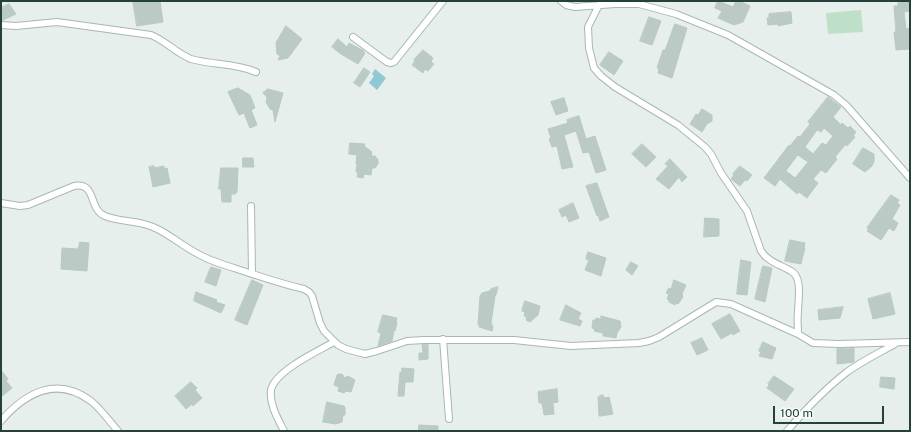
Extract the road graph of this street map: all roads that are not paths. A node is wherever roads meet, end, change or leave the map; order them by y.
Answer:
1 (443, 1) edge
2 (561, 1) edge
3 (599, 5) junction
4 (1, 25) edge
5 (353, 37) dead end
6 (256, 72) dead end
7 (910, 178) edge
8 (1, 203) edge
9 (251, 206) dead end
10 (252, 274) junction
11 (798, 334) junction
12 (443, 339) junction
13 (334, 342) junction
14 (910, 342) edge
15 (896, 344) junction
16 (449, 419) dead end
17 (1, 421) edge
18 (118, 431) edge
19 (284, 431) edge
20 (787, 431) edge

1 - 5 street
2 - 3 street
3 - 7 street
3 - 11 street
4 - 6 street
8 - 10 street
9 - 10 street
10 - 13 street
11 - 12 street
11 - 15 street
12 - 13 street
12 - 16 street
13 - 19 street
14 - 15 street
15 - 20 street
17 - 18 street

